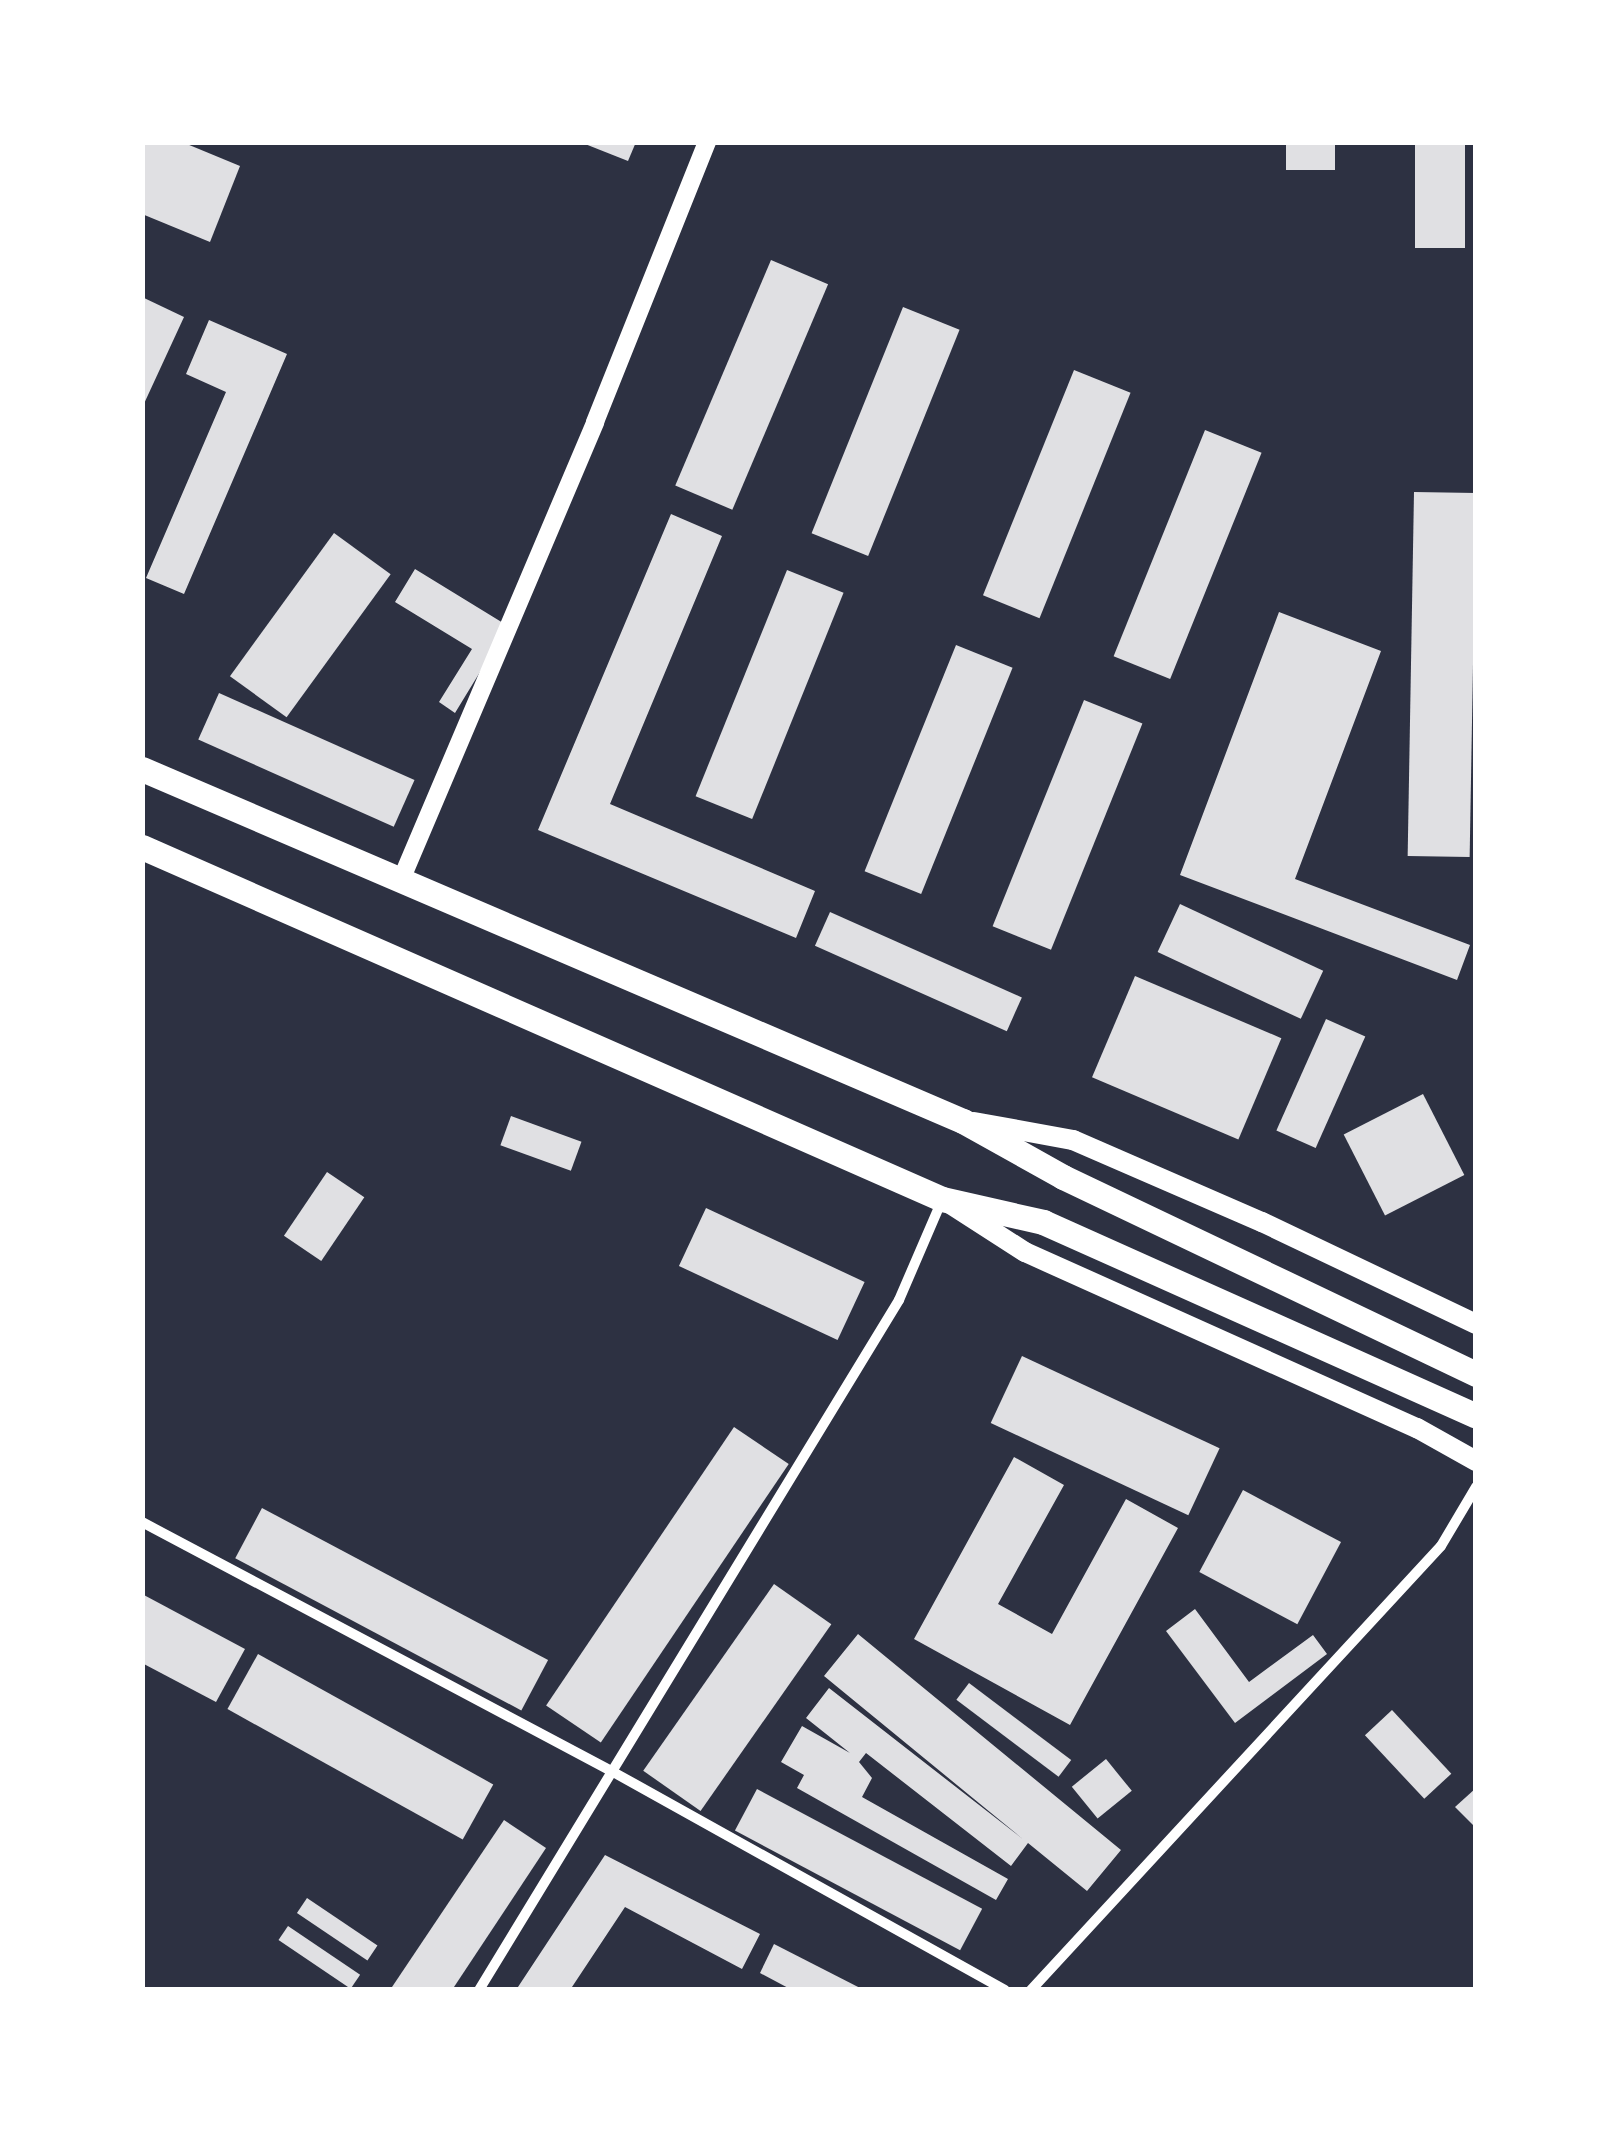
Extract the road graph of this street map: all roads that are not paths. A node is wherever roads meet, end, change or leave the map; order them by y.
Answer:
1 (708, 142) edge
2 (142, 769) edge
3 (142, 847) edge
4 (401, 880) junction
5 (964, 1120) junction
6 (942, 1199) junction
7 (1476, 1324) edge
8 (1476, 1374) edge
9 (1476, 1416) edge
10 (1476, 1462) edge
11 (1476, 1487) edge
12 (142, 1522) edge
13 (615, 1773) junction
14 (479, 1990) edge
15 (1005, 1990) edge
16 (1031, 1990) edge

1 - 4 street
2 - 4 main road
3 - 6 main road
4 - 5 main road
5 - 7 main road
5 - 8 main road
6 - 9 main road
6 - 10 main road
6 - 13 street
11 - 16 street
12 - 13 street
13 - 14 street
13 - 15 street

